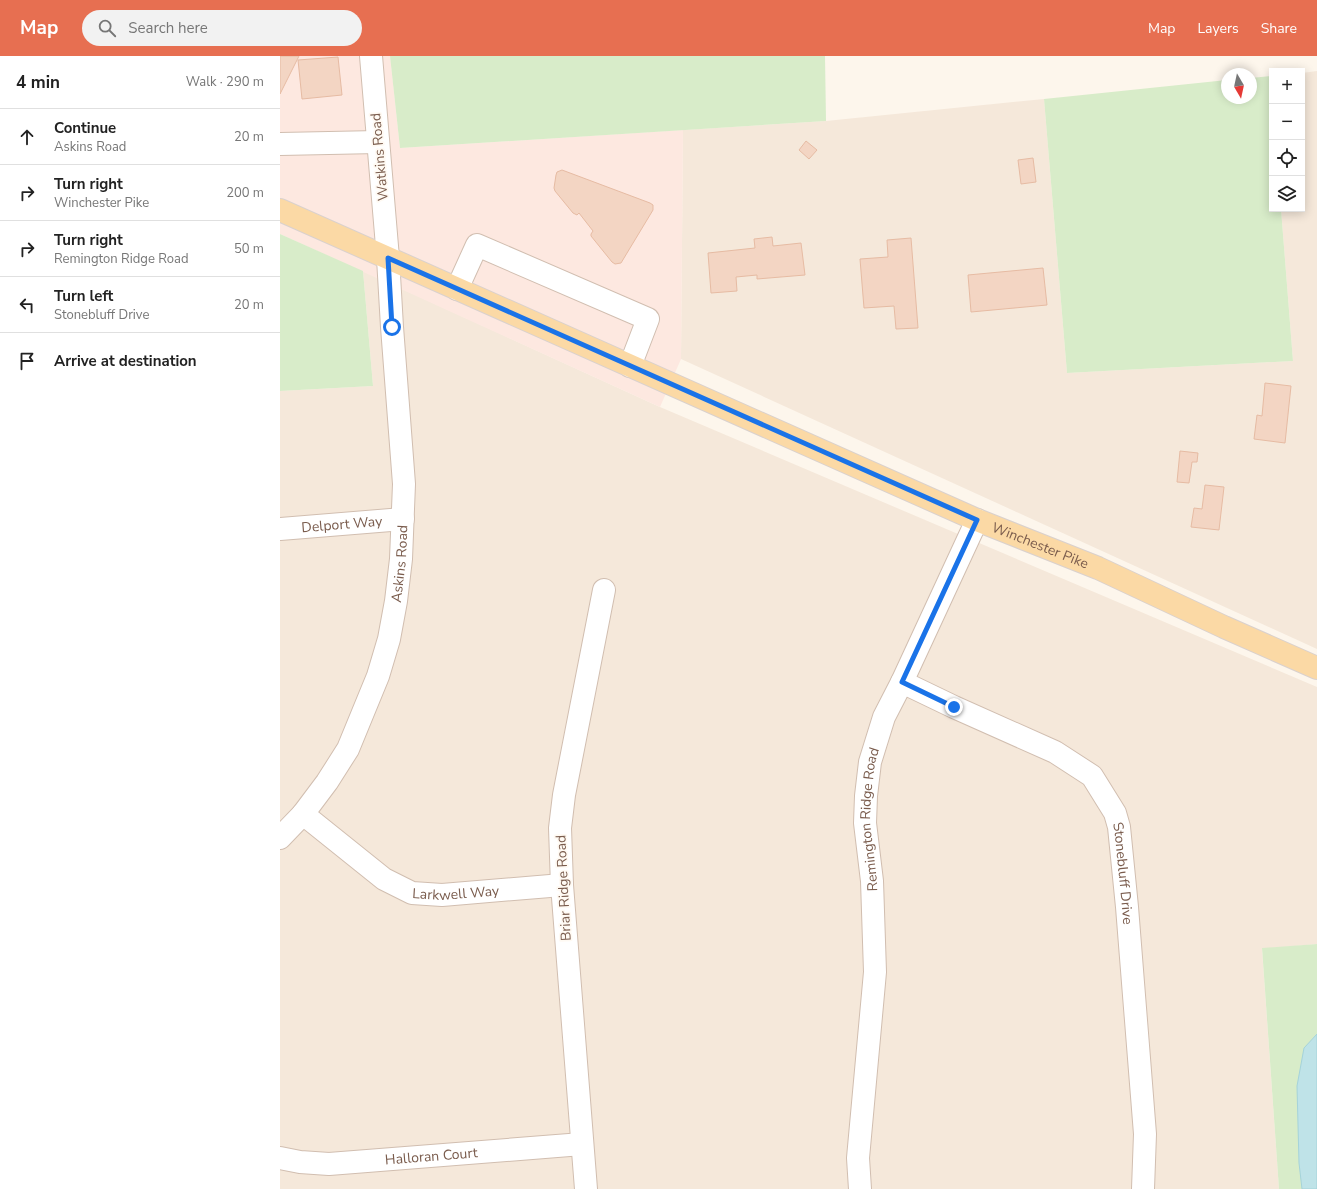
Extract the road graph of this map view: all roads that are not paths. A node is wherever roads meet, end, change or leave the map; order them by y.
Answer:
1 (371, 56) edge
2 (378, 142) junction
3 (280, 144) edge
4 (280, 210) edge
5 (388, 258) junction
6 (457, 289) junction
7 (630, 366) junction
8 (403, 519) junction
9 (977, 520) junction
10 (280, 529) edge
11 (604, 590) dead end
12 (1317, 668) edge
13 (902, 682) junction
14 (302, 814) junction
15 (280, 838) edge
16 (562, 885) junction
17 (582, 1144) junction
18 (280, 1158) edge
19 (586, 1189) edge
20 (860, 1189) edge
21 (1143, 1189) edge

1 - 2 street, Watkins Road
2 - 3 street
2 - 5 street, Watkins Road
4 - 5 main road, Winchester Pike
5 - 6 main road, Winchester Pike
5 - 8 street, Askins Road
6 - 7 main road, Winchester Pike
6 - 7 street
7 - 9 main road, Winchester Pike
8 - 10 street, Delport Way
8 - 14 street, Askins Road
9 - 12 main road, Winchester Pike
9 - 13 street, Remington Ridge Road
11 - 16 street, Briar Ridge Road
13 - 20 street, Remington Ridge Road
13 - 21 street, Stonebluff Drive
14 - 15 street, Askins Road
14 - 16 street, Larkwell Way
16 - 17 street, Briar Ridge Road
17 - 18 street, Halloran Court
17 - 19 street, Briar Ridge Road

